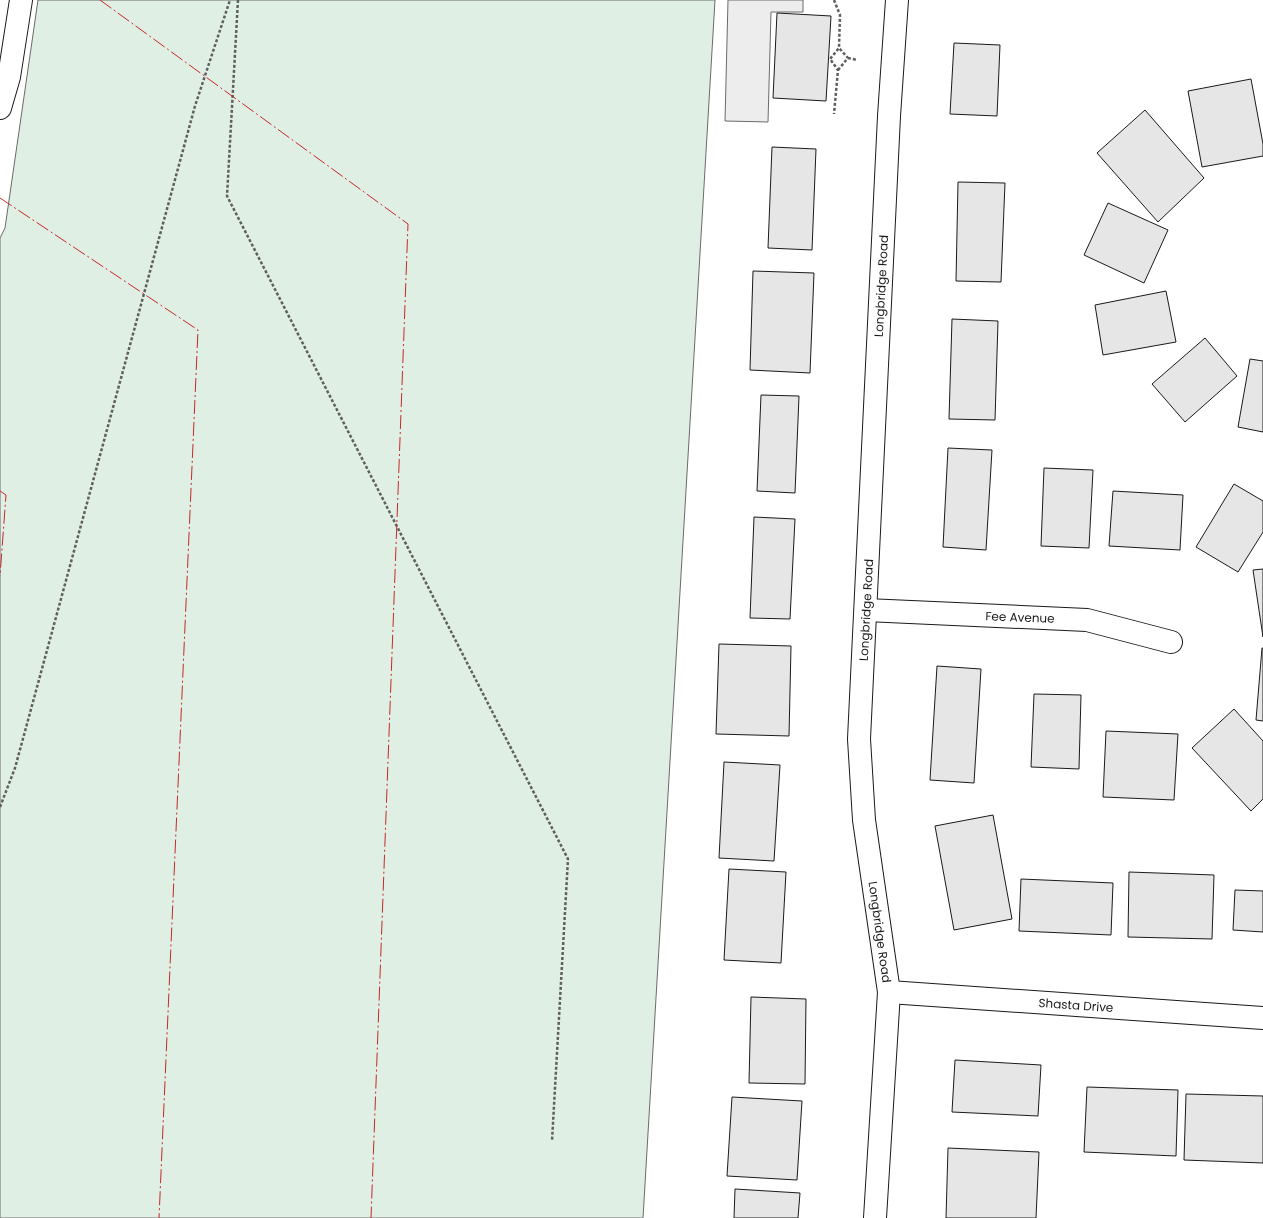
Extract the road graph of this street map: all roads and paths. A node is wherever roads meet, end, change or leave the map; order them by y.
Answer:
1 (21, 0) edge
2 (230, 0) edge
3 (238, 0) edge
4 (834, 0) edge
5 (897, 0) edge
6 (839, 48) junction
7 (848, 58) junction
8 (857, 60) dead end
9 (838, 70) junction
10 (0, 108) edge
11 (834, 114) dead end
12 (866, 610) junction
13 (1171, 642) dead end
14 (0, 807) edge
15 (889, 992) junction
16 (1263, 1018) edge
17 (552, 1141) dead end
18 (875, 1218) edge

1 - 10 main road
2 - 14 path
3 - 17 path
4 - 6 path
5 - 12 main road, Longbridge Road
6 - 7 path
6 - 9 path
7 - 8 path
7 - 9 path
9 - 11 path
12 - 13 main road, Fee Avenue
12 - 15 main road, Longbridge Road
15 - 16 main road, Shasta Drive
15 - 18 main road, Longbridge Road

